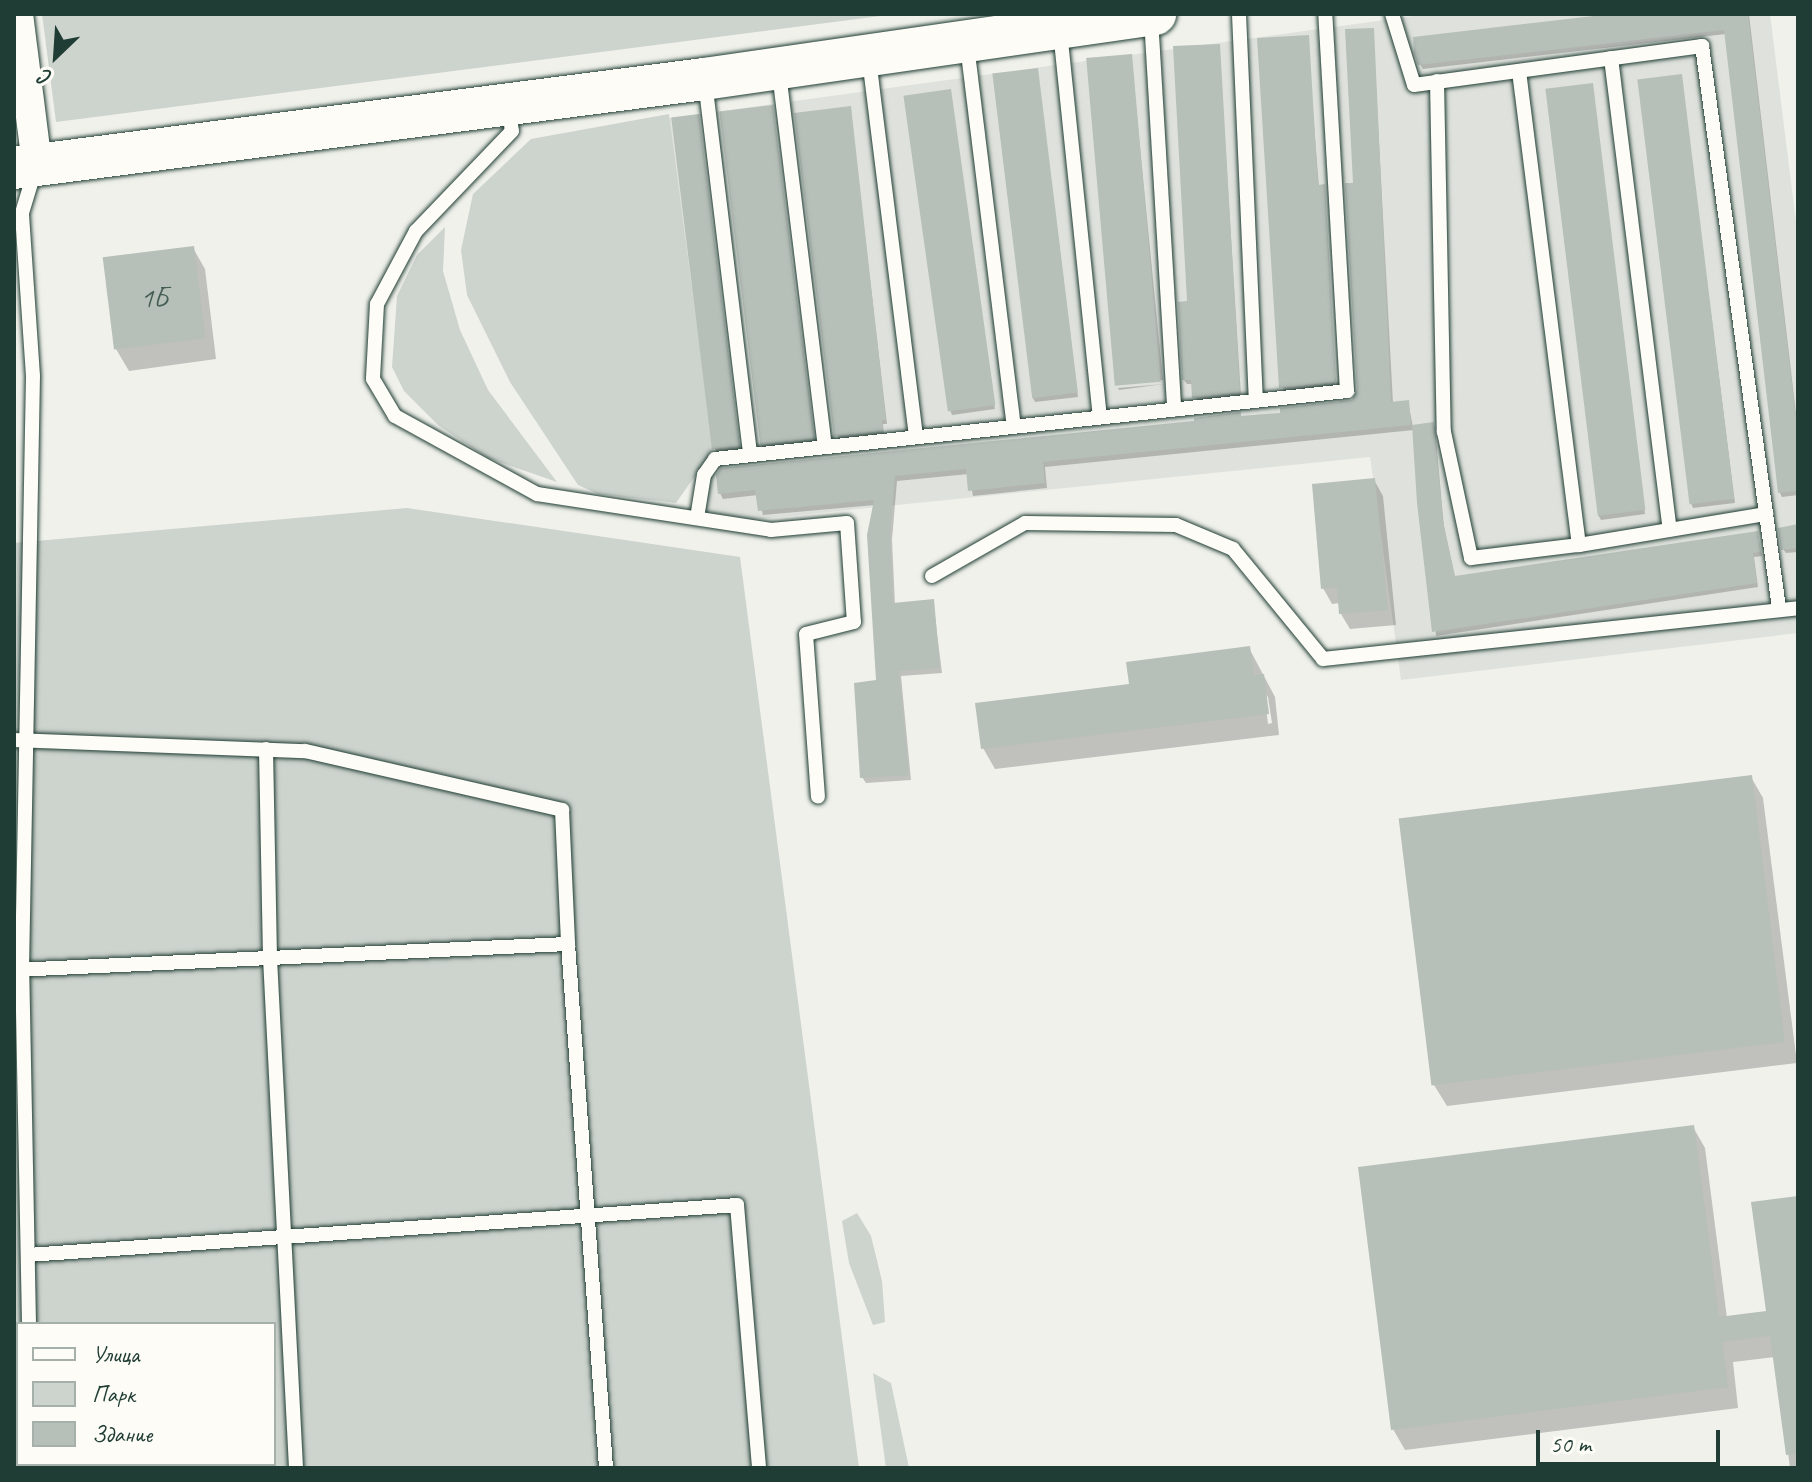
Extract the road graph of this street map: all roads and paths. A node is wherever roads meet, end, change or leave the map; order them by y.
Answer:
1 (18, 14) edge
2 (1153, 14) edge
3 (1239, 14) edge
4 (1325, 14) edge
5 (1392, 14) edge
6 (1060, 28) junction
7 (966, 41) junction
8 (869, 55) junction
9 (1611, 58) junction
10 (778, 68) junction
11 (1519, 71) junction
12 (704, 79) junction
13 (1437, 81) junction
14 (508, 104) junction
15 (25, 167) edge
16 (1256, 400) junction
17 (1174, 409) junction
18 (1100, 417) junction
19 (1014, 426) junction
20 (916, 436) junction
21 (825, 446) junction
22 (750, 454) junction
23 (1766, 514) junction
24 (697, 518) junction
25 (1670, 529) junction
26 (1579, 545) junction
27 (932, 576) dead end
28 (1779, 608) junction
29 (1798, 608) edge
30 (21, 740) edge
31 (266, 749) junction
32 (818, 797) dead end
33 (568, 944) junction
34 (270, 958) junction
35 (18, 970) edge
36 (588, 1216) junction
37 (284, 1237) junction
38 (28, 1255) junction
39 (29, 1322) edge
40 (296, 1468) edge
41 (606, 1468) edge
42 (759, 1468) edge

1 - 15 street
2 - 6 main road
2 - 17 lane
3 - 16 lane
4 - 16 lane
5 - 13 lane
6 - 7 main road
6 - 18 lane
7 - 8 main road
7 - 19 lane
8 - 10 main road
8 - 20 lane
9 - 11 lane
9 - 23 lane
9 - 25 lane
10 - 12 main road
10 - 21 lane
11 - 13 lane
11 - 26 lane
12 - 14 main road
12 - 22 lane
13 - 26 lane
14 - 15 main road
14 - 24 lane
15 - 30 lane
16 - 17 lane
17 - 18 lane
18 - 19 lane
19 - 20 lane
20 - 21 lane
21 - 22 lane
22 - 24 lane
23 - 25 lane
23 - 28 lane
24 - 32 lane
25 - 26 lane
27 - 28 lane
28 - 29 lane
30 - 31 lane
30 - 35 lane
31 - 33 lane
31 - 34 lane
33 - 34 lane
33 - 36 lane
34 - 35 lane
34 - 37 lane
35 - 38 lane
36 - 37 lane
36 - 41 lane
36 - 42 lane
37 - 38 lane
37 - 40 lane
38 - 39 lane

